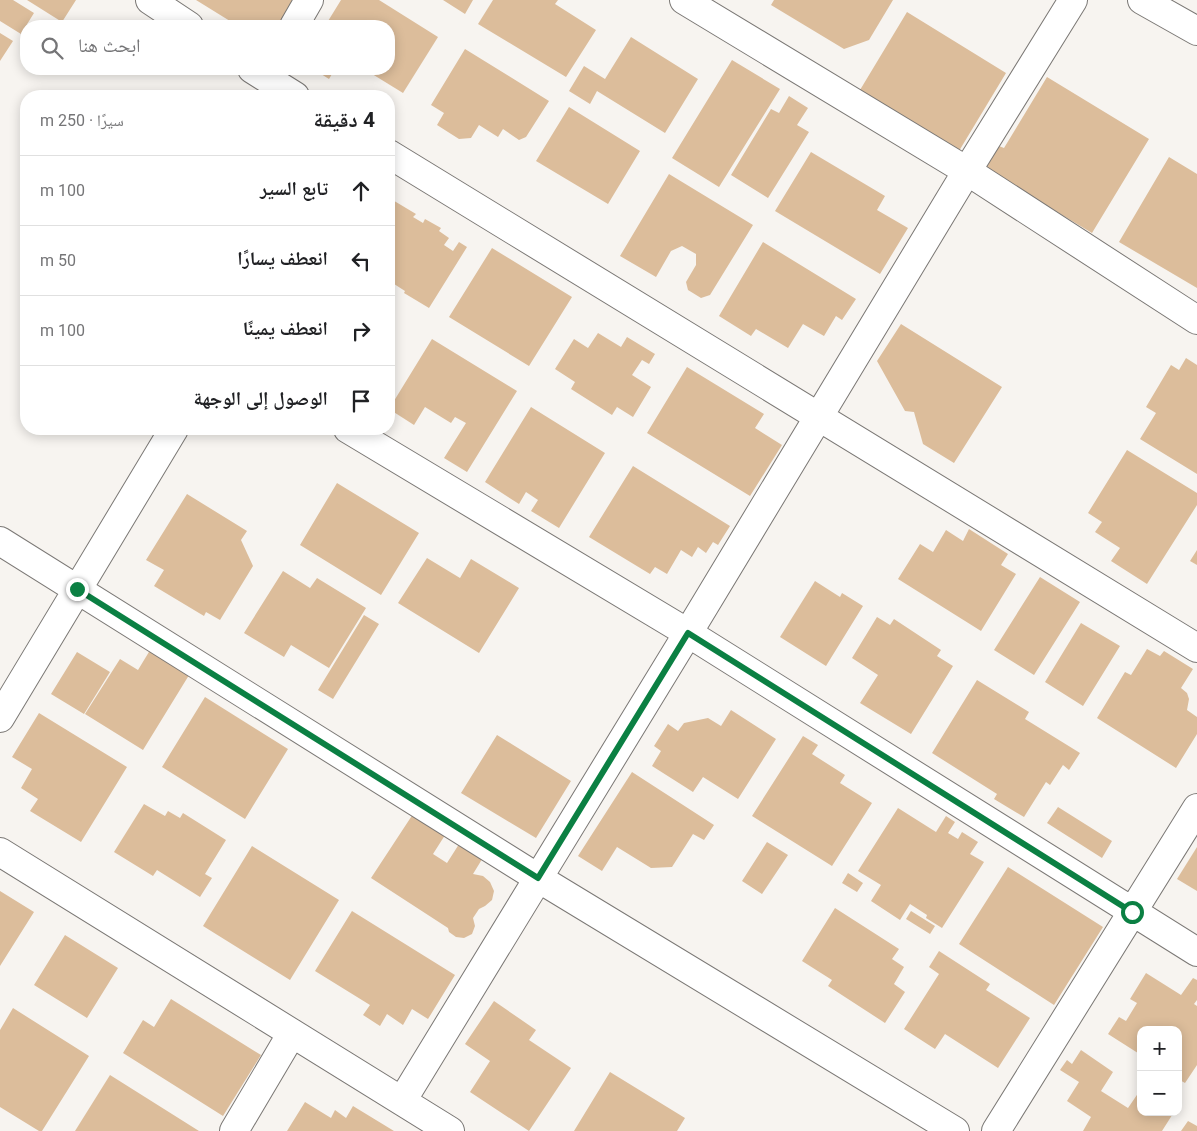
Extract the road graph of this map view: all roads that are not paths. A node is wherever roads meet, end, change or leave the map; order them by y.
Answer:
1 (150, 0) edge
2 (309, 0) edge
3 (684, 0) edge
4 (1073, 0) edge
5 (1142, 0) edge
6 (180, 20) edge
7 (297, 20) edge
8 (1197, 31) edge
9 (266, 75) edge
10 (287, 90) edge
11 (395, 158) edge
12 (967, 171) junction
13 (1197, 320) edge
14 (819, 417) junction
15 (170, 435) edge
16 (358, 435) edge
17 (0, 541) edge
18 (77, 589) junction
19 (688, 633) junction
20 (1197, 648) edge
21 (0, 718) edge
22 (1197, 808) edge
23 (0, 852) edge
24 (538, 878) junction
25 (1132, 912) junction
26 (1197, 952) edge
27 (292, 1034) junction
28 (402, 1101) junction
29 (234, 1131) edge
30 (450, 1131) edge
31 (955, 1131) edge
32 (996, 1131) edge

1 - 6 street
2 - 7 street
3 - 12 street
4 - 12 street
5 - 8 street
9 - 10 street
11 - 14 street
12 - 13 street
12 - 14 street
14 - 19 street
14 - 20 street
15 - 18 street
16 - 19 street
17 - 18 street
18 - 21 street
18 - 24 street
19 - 24 street
19 - 25 street
22 - 25 street
23 - 27 street
24 - 28 street
24 - 31 street
25 - 26 street
25 - 32 street
27 - 28 street
27 - 29 street
28 - 30 street

